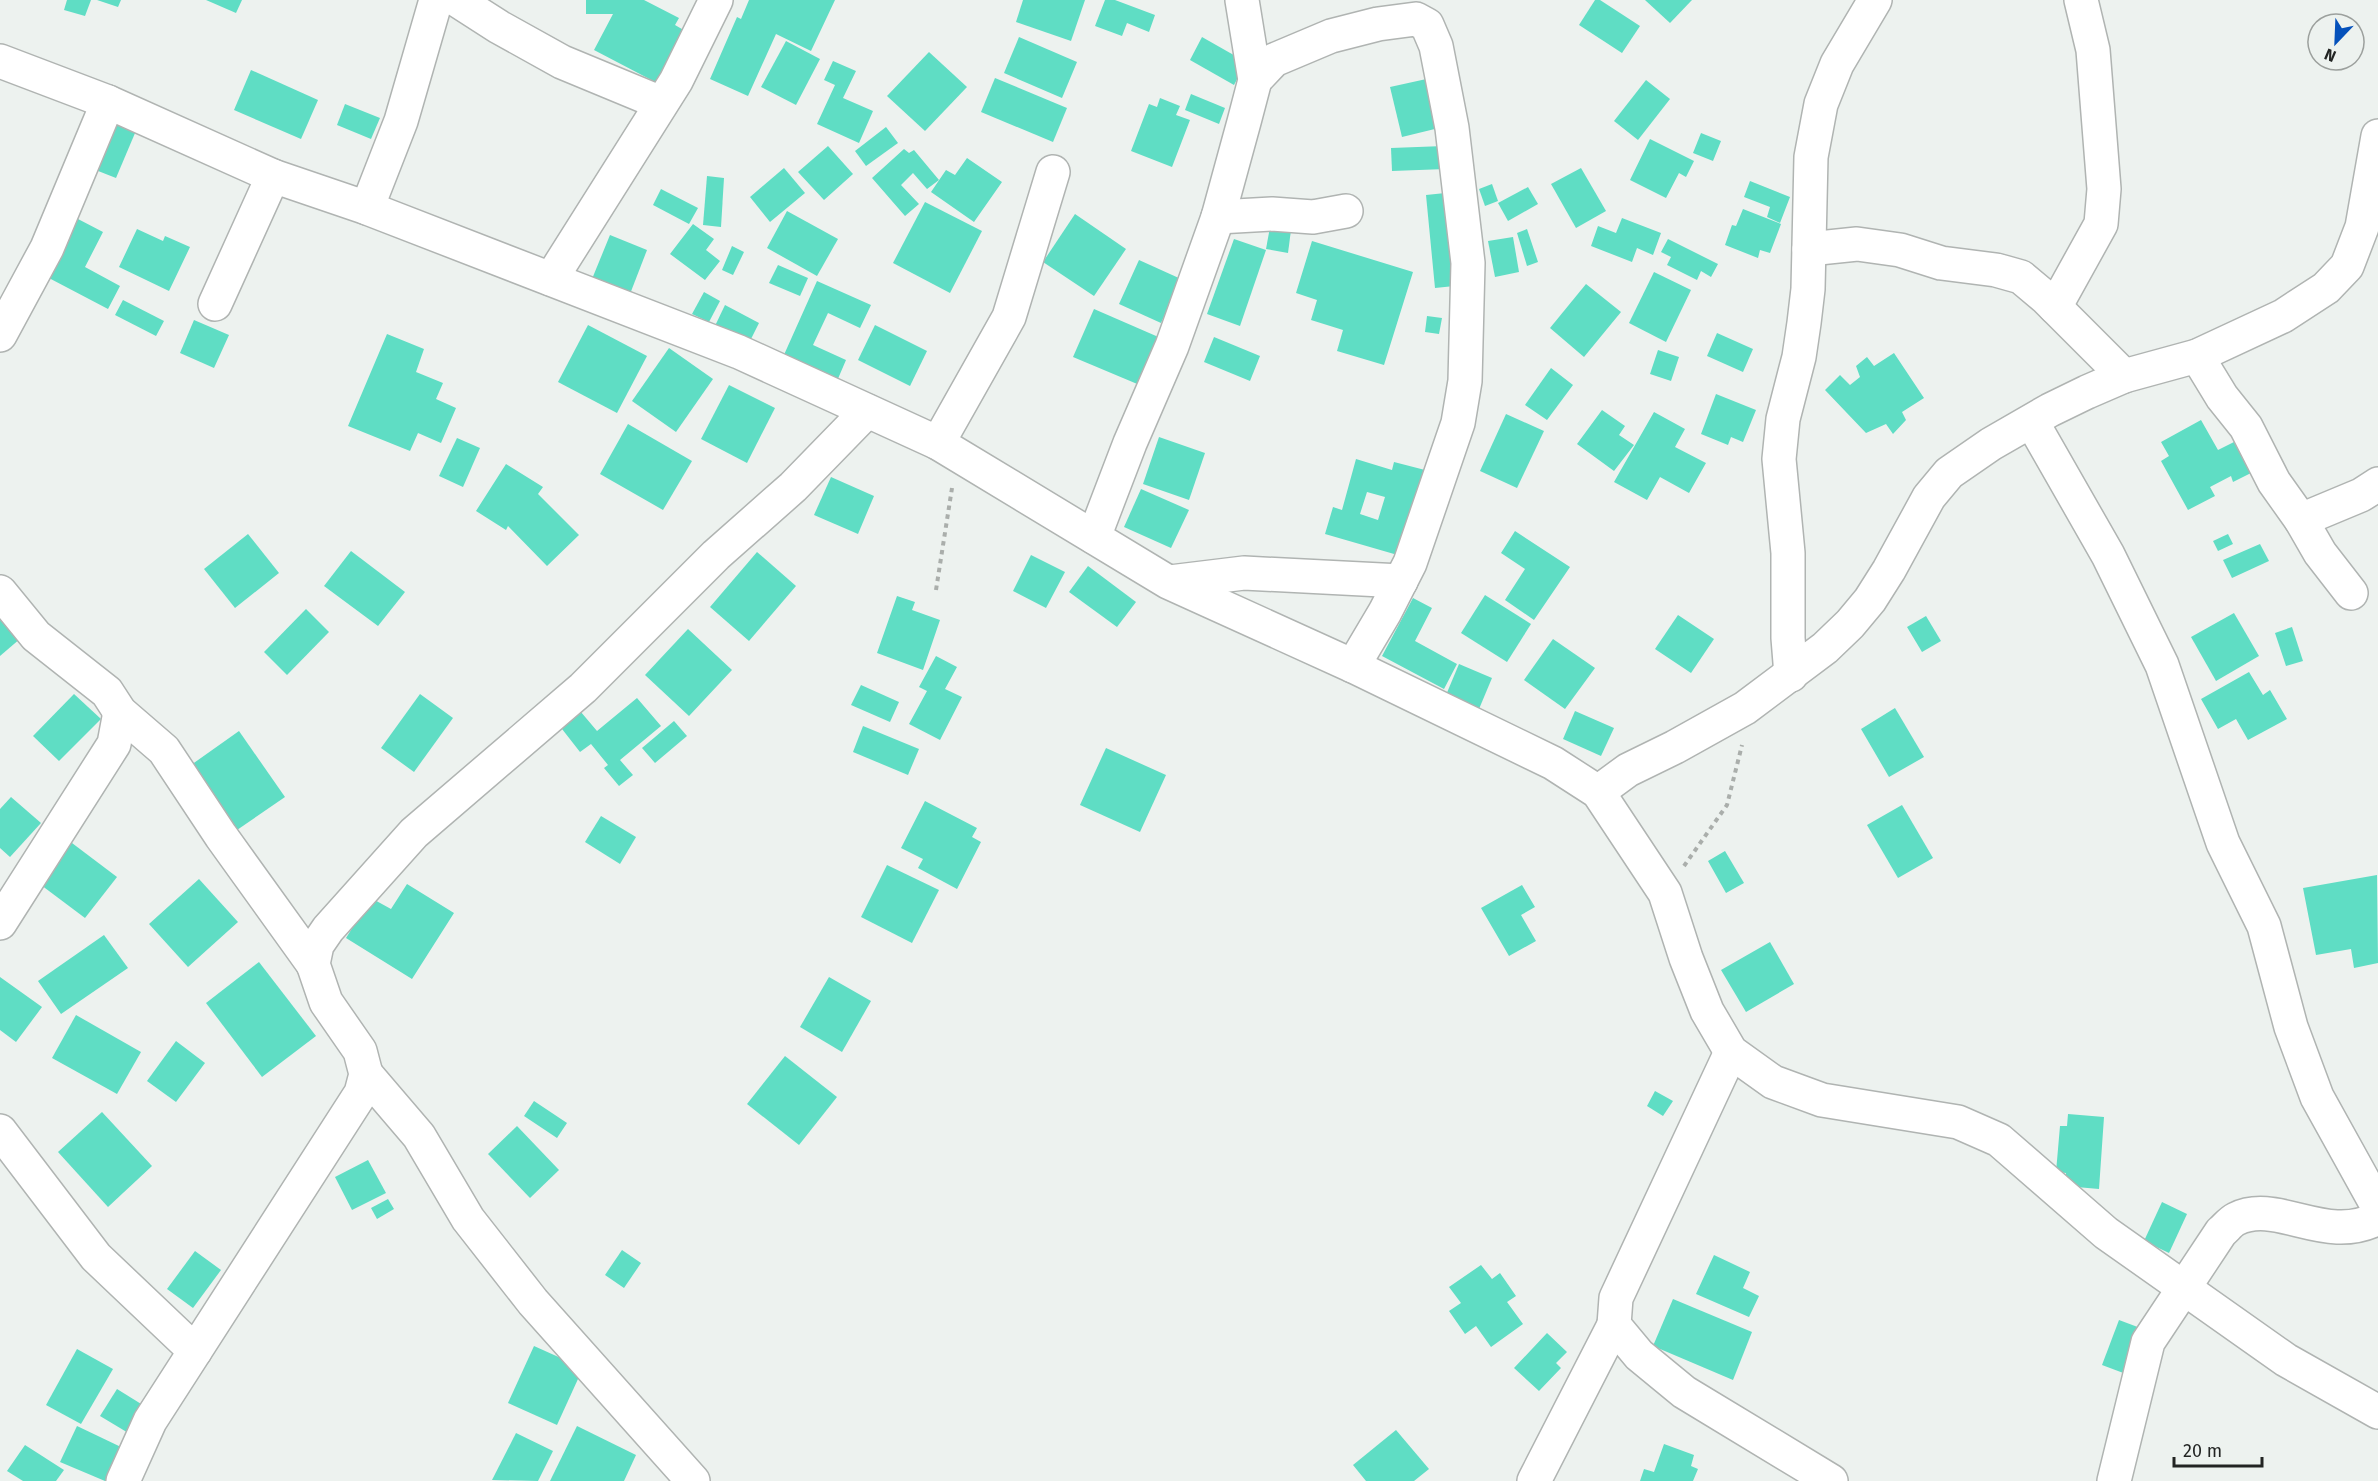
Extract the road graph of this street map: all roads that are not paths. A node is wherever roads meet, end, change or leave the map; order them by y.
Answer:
1 (436, 0) edge
2 (457, 0) edge
3 (716, 0) edge
4 (1242, 0) edge
5 (1875, 0) edge
6 (2081, 0) edge
7 (0, 61) edge
8 (1255, 80) junction
9 (108, 102) junction
10 (662, 103) junction
11 (2378, 136) edge
12 (1053, 172) dead end
13 (273, 176) junction
14 (367, 208) junction
15 (1346, 211) dead end
16 (1218, 217) junction
17 (1809, 249) junction
18 (551, 279) junction
19 (215, 304) dead end
20 (2055, 308) junction
21 (0, 335) edge
22 (2197, 356) junction
23 (2124, 376) junction
24 (867, 411) junction
25 (2032, 422) junction
26 (948, 449) junction
27 (2378, 484) edge
28 (2301, 520) junction
29 (1094, 537) junction
30 (1401, 581) junction
31 (1168, 582) junction
32 (0, 592) edge
33 (2351, 593) dead end
34 (1353, 666) junction
35 (1791, 675) junction
36 (120, 712) junction
37 (1598, 792) junction
38 (0, 923) edge
39 (313, 963) junction
40 (1731, 1052) junction
41 (366, 1074) junction
42 (0, 1131) edge
43 (2378, 1207) edge
44 (2378, 1218) edge
45 (2184, 1288) junction
46 (1614, 1325) junction
47 (195, 1351) junction
48 (2378, 1412) edge
49 (123, 1481) edge
50 (693, 1481) edge
51 (1534, 1481) edge
52 (1831, 1481) edge
53 (2114, 1481) edge

1 - 14 street
2 - 10 street
3 - 10 street
4 - 8 street
5 - 17 street
6 - 20 street
7 - 9 street
8 - 16 street
8 - 30 street
9 - 13 street
9 - 21 street
10 - 18 street
11 - 22 street
12 - 26 street
13 - 14 street
13 - 19 street
14 - 18 street
15 - 16 street
16 - 29 street
17 - 20 street
17 - 35 street
18 - 24 street
20 - 23 street
22 - 23 street
22 - 28 street
23 - 25 street
24 - 26 street
24 - 39 street
25 - 35 street
25 - 43 street
26 - 29 street
27 - 28 street
28 - 33 street
29 - 31 street
30 - 31 street
30 - 34 street
31 - 34 street
32 - 36 street
34 - 37 street
35 - 37 street
36 - 38 street
36 - 39 street
37 - 40 street
39 - 41 street
40 - 45 street
40 - 46 street
41 - 47 street
41 - 50 street
42 - 47 street
44 - 45 street
45 - 48 street
45 - 53 street
46 - 51 street
46 - 52 street
47 - 49 street

